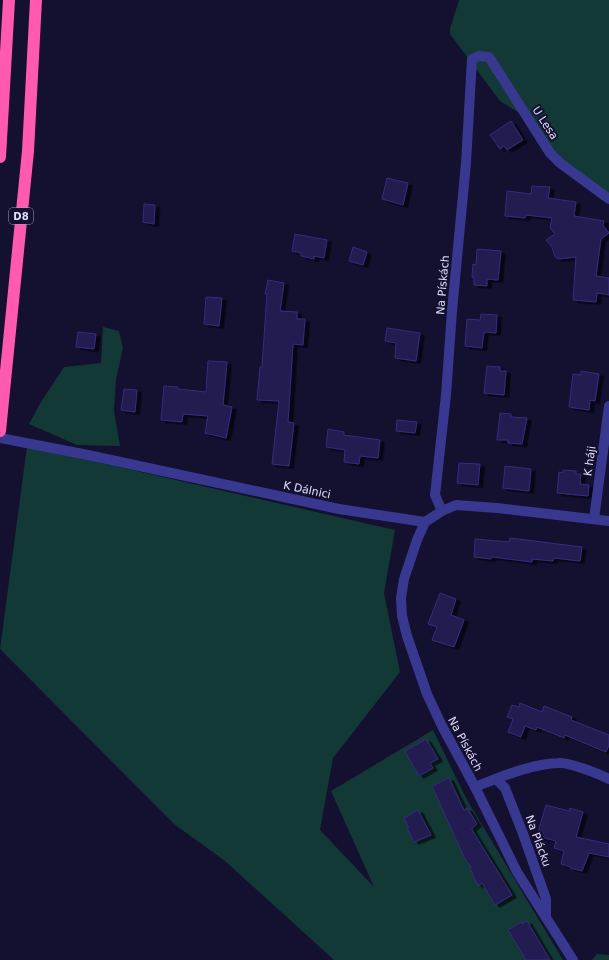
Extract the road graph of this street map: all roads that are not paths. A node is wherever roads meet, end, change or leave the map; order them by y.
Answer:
1 (9, 0) edge
2 (36, 0) edge
3 (472, 59) joint
4 (0, 157) edge
5 (609, 199) edge
6 (609, 406) edge
7 (0, 431) edge
8 (0, 438) edge
9 (442, 511) junction
10 (594, 519) junction
11 (609, 521) edge
12 (426, 522) junction
13 (496, 779) junction
14 (609, 779) edge
15 (475, 787) junction
16 (546, 916) junction
17 (573, 960) edge

1 - 4 highway
2 - 7 highway, D8
3 - 5 street, U Lesa
3 - 9 street, Na Pískách
6 - 10 street, K háji
8 - 12 street, K Dálnici
9 - 10 street
9 - 12 street
10 - 11 street
12 - 15 street, Na Pískách
13 - 14 street
13 - 15 street
13 - 16 street, Na Plácku
15 - 16 street, Na Pískách
16 - 17 street, Na Pískách

